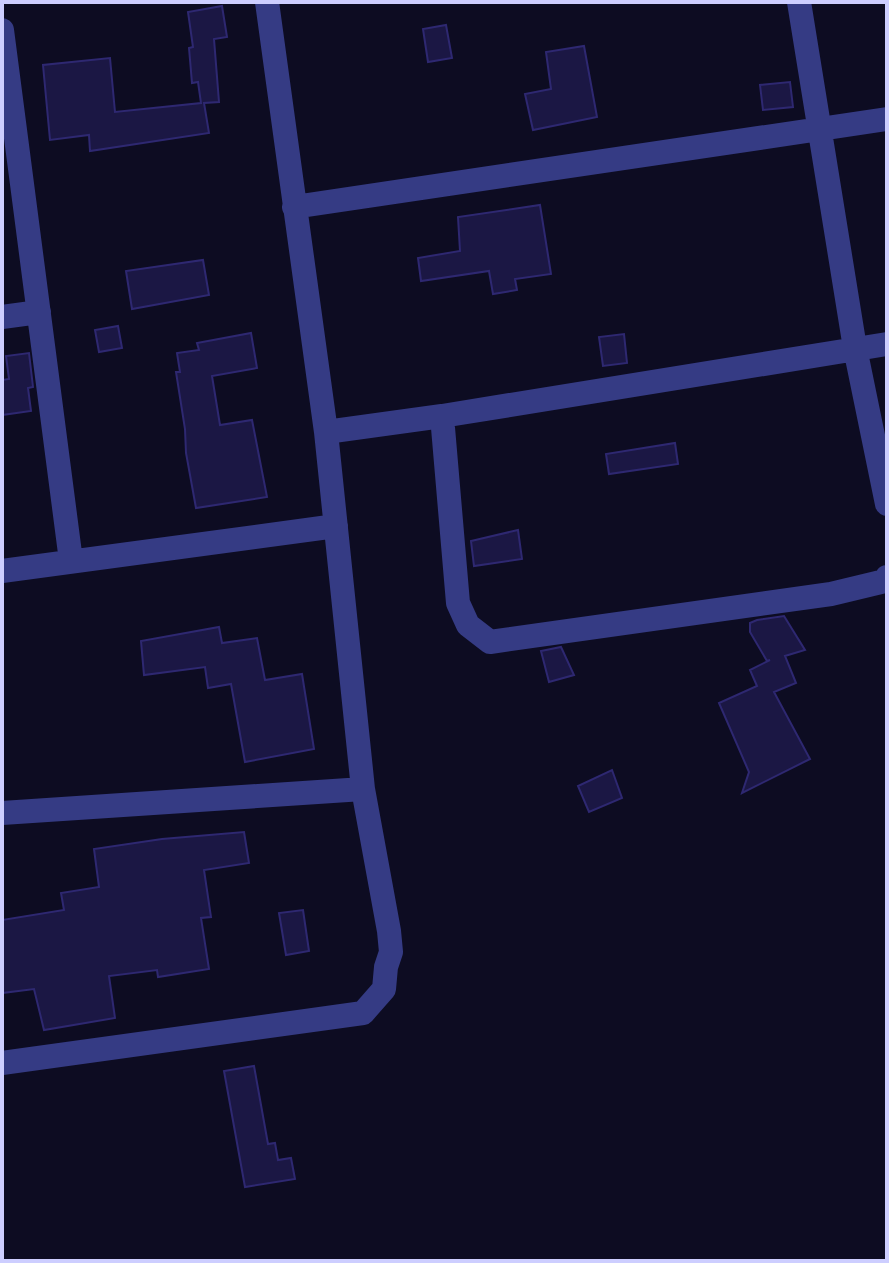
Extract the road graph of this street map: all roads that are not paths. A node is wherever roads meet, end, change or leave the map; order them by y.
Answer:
1 (267, 2) edge
2 (799, 2) edge
3 (2, 30) edge
4 (887, 119) edge
5 (820, 130) junction
6 (294, 207) junction
7 (39, 312) junction
8 (2, 317) edge
9 (887, 344) edge
10 (855, 348) junction
11 (442, 416) junction
12 (326, 432) junction
13 (887, 504) edge
14 (336, 526) junction
15 (71, 561) junction
16 (2, 571) edge
17 (887, 577) edge
18 (363, 789) junction
19 (2, 813) edge
20 (2, 1063) edge

1 - 6 street
2 - 5 street
3 - 7 street
4 - 5 street
5 - 6 street
5 - 10 street
6 - 12 street
7 - 8 street
7 - 15 street
9 - 10 street
10 - 11 street
10 - 13 street
11 - 12 street
11 - 17 street
12 - 14 street
14 - 15 street
14 - 18 street
15 - 16 street
18 - 19 street
18 - 20 street

